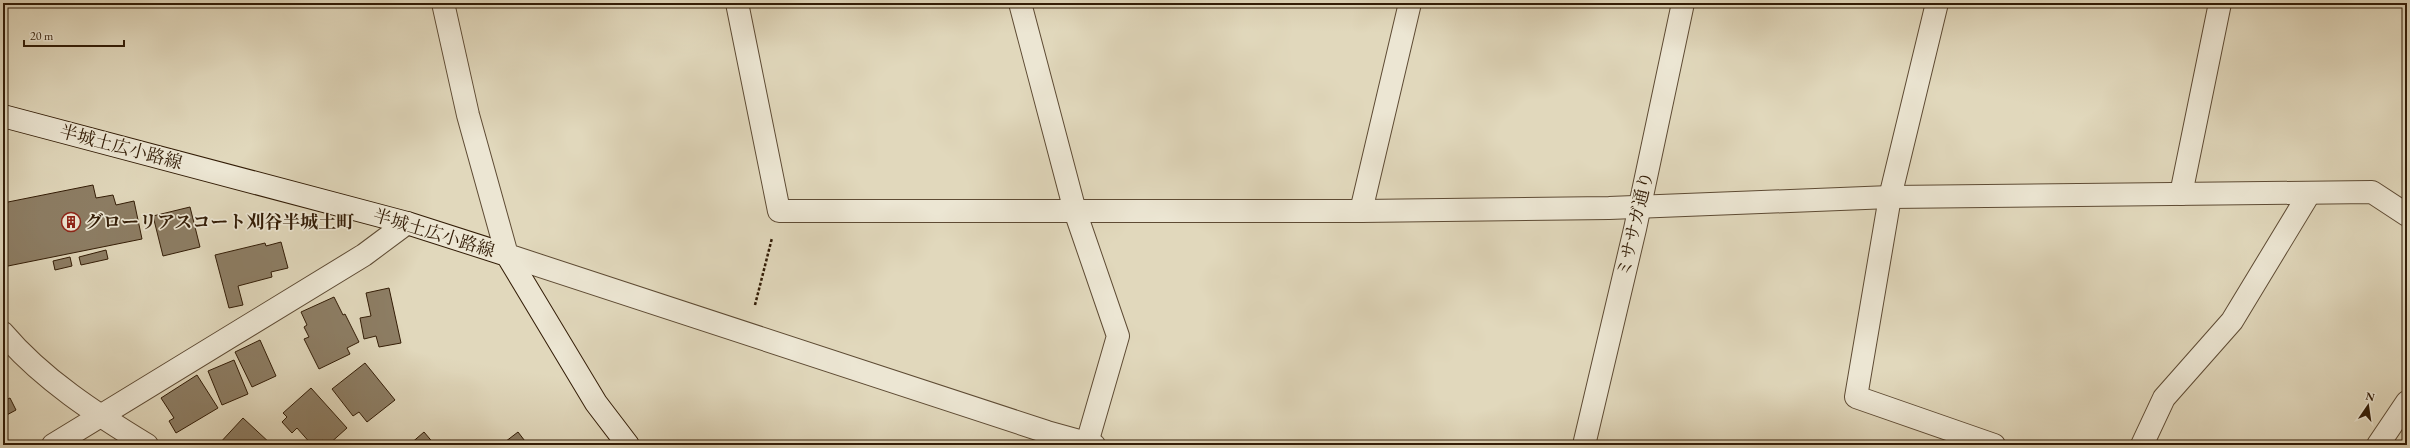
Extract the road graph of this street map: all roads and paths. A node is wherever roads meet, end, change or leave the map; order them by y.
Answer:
1 (443, 3) edge
2 (737, 3) edge
3 (1020, 3) edge
4 (1410, 3) edge
5 (1683, 3) edge
6 (1937, 3) edge
7 (2220, 3) edge
8 (3, 116) edge
9 (2181, 194) junction
10 (2309, 194) junction
11 (1890, 197) junction
12 (1640, 207) junction
13 (778, 211) junction
14 (1075, 211) junction
15 (1361, 211) junction
16 (2407, 215) edge
17 (407, 223) junction
18 (507, 255) junction
19 (3, 333) edge
20 (747, 333) junction
21 (2407, 402) edge
22 (99, 416) junction
23 (1090, 444) edge
24 (53, 445) edge
25 (147, 445) edge
26 (628, 445) edge
27 (1584, 445) edge
28 (1994, 445) edge
29 (2142, 445) edge
30 (2378, 445) edge

1 - 18 street
2 - 13 street
3 - 14 street
4 - 15 street
5 - 12 street, ミササガ通り
6 - 11 street
7 - 9 street
8 - 17 street, 半城土広小路線
9 - 10 street
9 - 11 street
10 - 16 street
10 - 29 street
11 - 12 street
11 - 28 street
12 - 15 street
12 - 27 street, ミササガ通り
13 - 14 street
13 - 20 path
14 - 15 street
14 - 23 street
17 - 18 street, 半城土広小路線
17 - 22 street
18 - 20 street
18 - 26 street, 半城土広小路線
19 - 22 street
20 - 23 street
21 - 30 street
22 - 24 street
22 - 25 street

